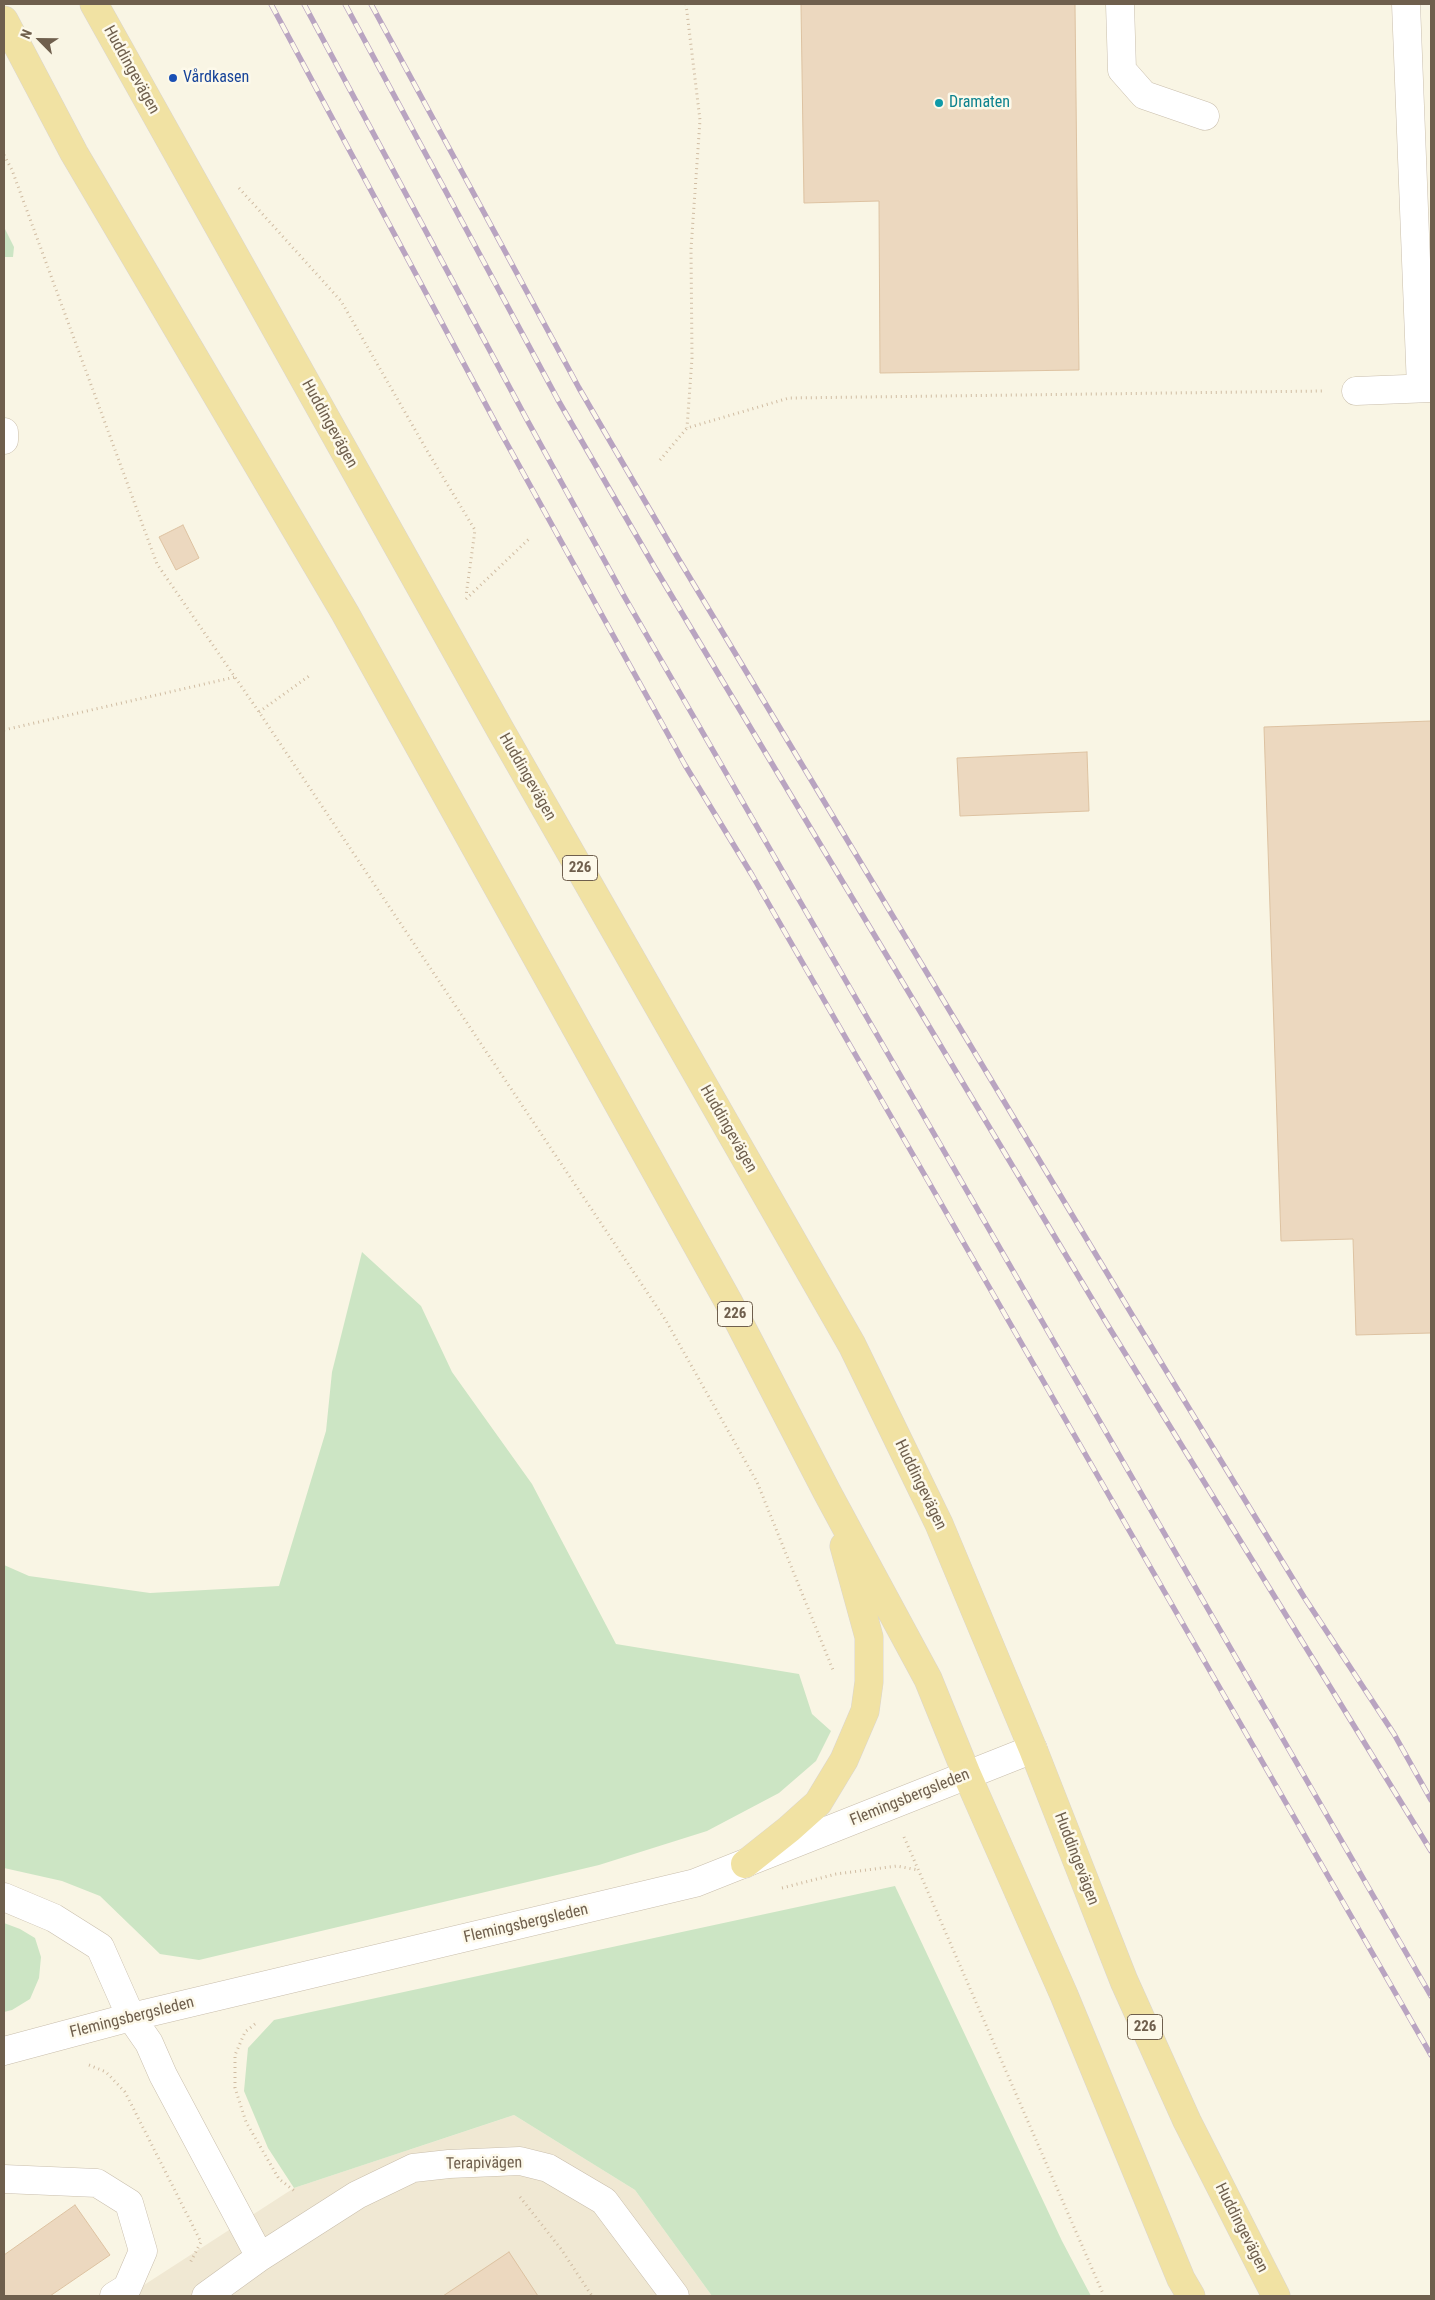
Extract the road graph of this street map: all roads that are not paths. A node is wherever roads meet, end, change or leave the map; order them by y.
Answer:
1 (94, 4) edge
2 (1120, 4) edge
3 (1406, 4) edge
4 (4, 20) edge
5 (1205, 116) dead end
6 (1426, 388) edge
7 (1356, 391) road end
8 (4, 432) edge
9 (4, 440) edge
10 (827, 1492) junction
11 (1033, 1749) junction
12 (967, 1775) junction
13 (745, 1864) junction
14 (4, 1897) edge
15 (131, 2017) junction
16 (4, 2051) edge
17 (4, 2180) edge
18 (260, 2257) junction
19 (114, 2296) edge
20 (206, 2296) edge
21 (675, 2296) edge
22 (1191, 2296) edge
23 (1276, 2296) edge

1 - 11 main road, Huddingevägen / 226
2 - 5 street
3 - 6 street
4 - 10 main road, 226
6 - 7 street
8 - 9 street
10 - 12 main road, 226
10 - 13 main road
11 - 12 street, Flemingsbergsleden
11 - 23 main road, Huddingevägen / 226
12 - 13 street, Flemingsbergsleden
12 - 22 main road, 226
13 - 15 street, Flemingsbergsleden
14 - 15 street
15 - 16 street, Flemingsbergsleden
15 - 18 street
17 - 19 street
18 - 20 street, Terapivägen
18 - 21 street, Terapivägen

